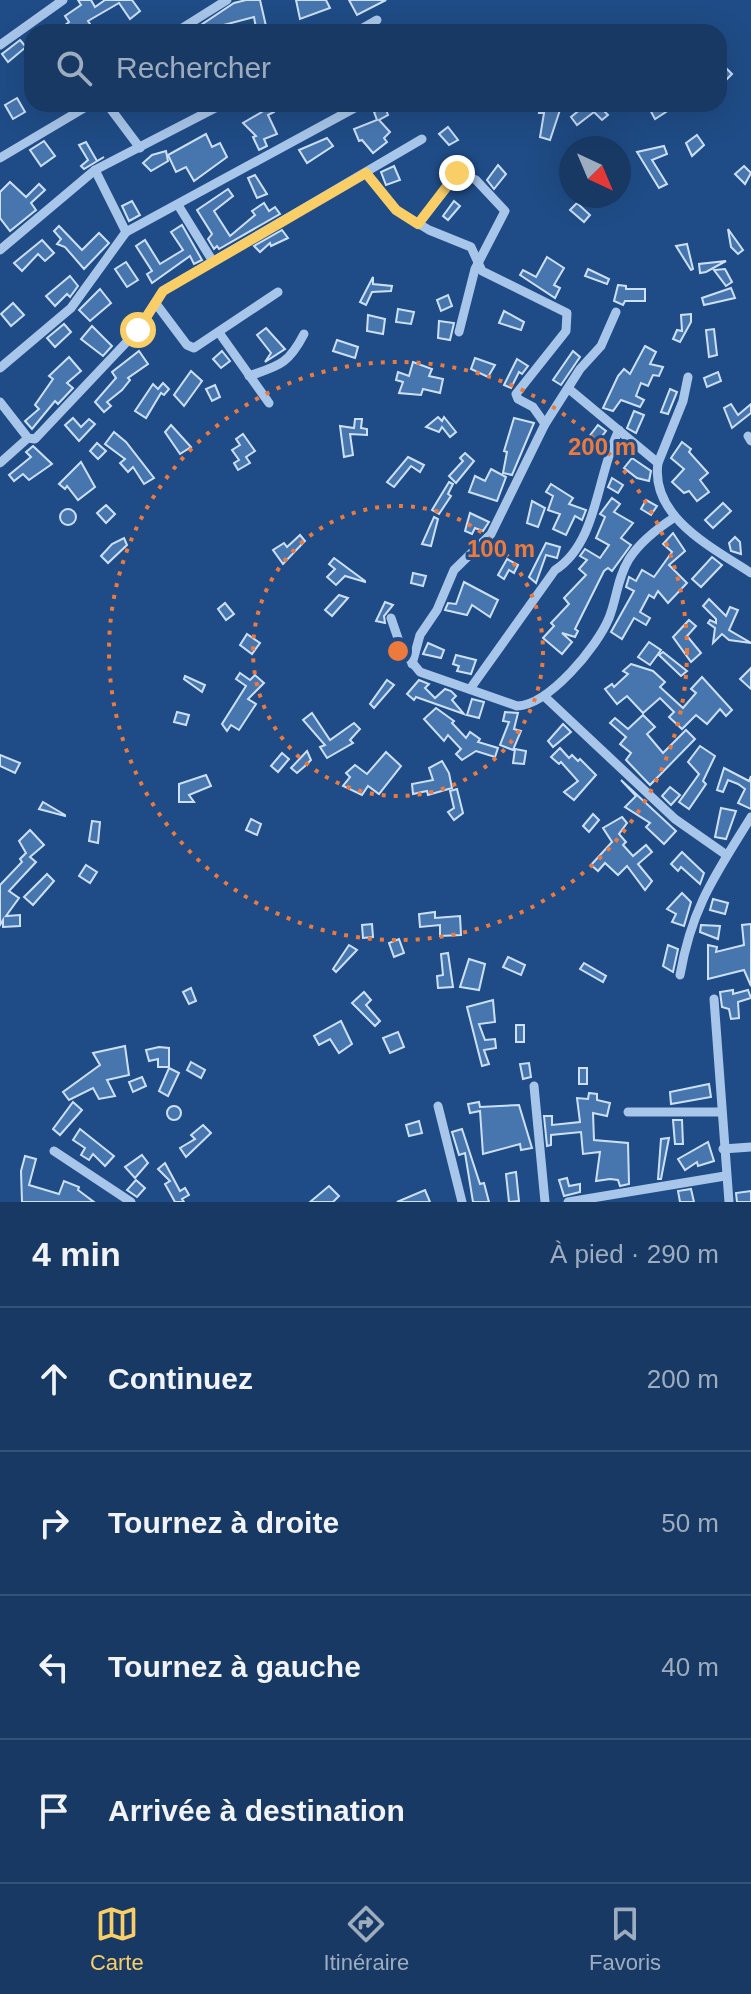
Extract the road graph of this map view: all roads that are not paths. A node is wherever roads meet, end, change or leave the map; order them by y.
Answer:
1 (63, 0) edge
2 (227, 0) edge
3 (377, 20) dead end
4 (29, 24) edge
5 (189, 24) edge
6 (370, 24) edge
7 (24, 28) edge
8 (0, 45) edge
9 (78, 112) edge
10 (113, 112) edge
11 (208, 112) edge
12 (347, 112) edge
13 (422, 139) dead end
14 (140, 148) junction
15 (0, 158) edge
16 (95, 170) junction
17 (366, 173) junction
18 (178, 205) junction
19 (418, 224) junction
20 (126, 232) junction
21 (0, 250) edge
22 (212, 260) junction
23 (478, 263) junction
24 (278, 292) dead end
25 (157, 305) junction
26 (616, 312) dead end
27 (459, 332) dead end
28 (220, 334) junction
29 (304, 334) dead end
30 (0, 368) edge
31 (249, 376) junction
32 (688, 377) dead end
33 (569, 389) junction
34 (0, 402) edge
35 (269, 403) dead end
36 (545, 424) junction
37 (619, 430) junction
38 (28, 438) junction
39 (0, 463) edge
40 (658, 463) junction
41 (675, 517) junction
42 (751, 573) edge
43 (391, 618) dead end
44 (412, 664) junction
45 (470, 689) junction
46 (544, 696) junction
47 (751, 817) edge
48 (725, 854) junction
49 (680, 975) dead end
50 (714, 999) dead end
51 (534, 1086) dead end
52 (438, 1106) dead end
53 (628, 1112) dead end
54 (720, 1112) junction
55 (751, 1147) edge
56 (723, 1149) junction
57 (54, 1151) dead end
58 (725, 1176) junction
59 (131, 1202) edge
60 (462, 1202) edge
61 (545, 1202) edge
62 (568, 1202) edge
63 (729, 1202) edge

1 - 4 street
2 - 5 street
3 - 6 street
7 - 8 street
9 - 15 street
10 - 14 street
11 - 14 street
12 - 18 street
13 - 17 street
14 - 16 street
16 - 20 street
16 - 21 street
17 - 19 street
17 - 22 street
18 - 20 street
18 - 22 street
19 - 23 street
19 - 23 street
20 - 30 street
22 - 25 street
23 - 27 street
23 - 36 street
24 - 28 street
25 - 28 street
25 - 38 street
26 - 33 street
28 - 31 street
29 - 31 street
31 - 35 street
32 - 40 street
33 - 36 street
33 - 37 street
34 - 38 street
36 - 44 street
37 - 40 street
37 - 45 street
38 - 39 street
40 - 41 street
41 - 42 street
41 - 46 street
43 - 44 street
44 - 45 street
45 - 46 street
46 - 48 street
47 - 48 street
48 - 49 street
50 - 54 street
51 - 61 street
52 - 60 street
53 - 54 street
54 - 56 street
55 - 56 street
56 - 58 street
57 - 59 street
58 - 62 street
58 - 63 street

